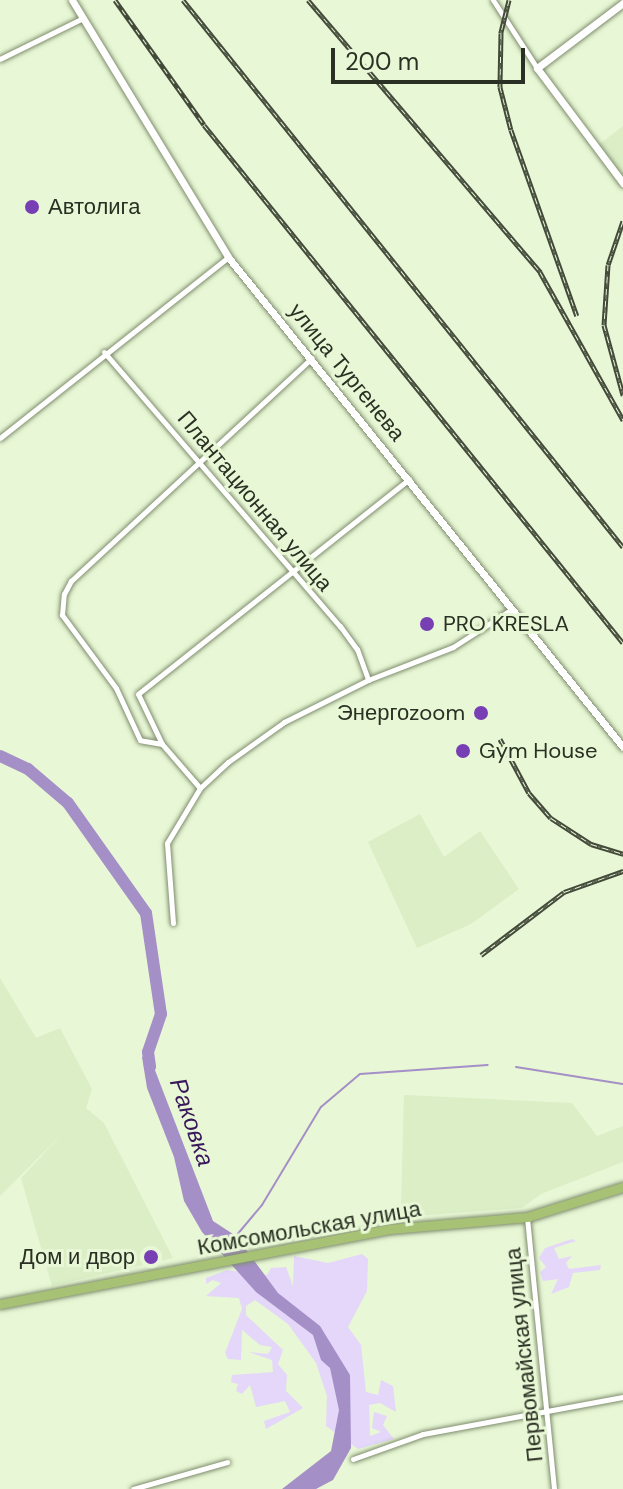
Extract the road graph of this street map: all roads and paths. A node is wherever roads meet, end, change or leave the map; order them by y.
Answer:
1 (72, 0) edge
2 (493, 0) edge
3 (623, 3) edge
4 (84, 18) junction
5 (0, 59) edge
6 (537, 68) junction
7 (623, 183) edge
8 (228, 257) junction
9 (104, 352) junction
10 (313, 357) junction
11 (0, 438) edge
12 (200, 459) junction
13 (410, 479) junction
14 (294, 572) junction
15 (512, 609) junction
16 (368, 680) junction
17 (162, 744) junction
18 (623, 747) edge
19 (200, 788) junction
20 (173, 923) dead end
21 (623, 1187) edge
22 (527, 1217) junction
23 (0, 1304) edge
24 (623, 1397) edge
25 (546, 1412) junction
26 (353, 1459) dead end
27 (227, 1462) dead end
28 (133, 1489) edge
29 (554, 1489) edge

1 - 4 street, улица Тургенева
2 - 6 street
3 - 6 street
4 - 5 street
4 - 8 street, улица Тургенева
6 - 7 street
8 - 9 street
8 - 10 street, улица Тургенева
9 - 11 street
9 - 12 street, Плантационная улица
10 - 12 street
10 - 13 street, улица Тургенева
12 - 14 street, Плантационная улица
12 - 17 street
13 - 14 street
13 - 15 street, улица Тургенева
14 - 16 street, Плантационная улица
14 - 17 street
15 - 16 street
15 - 18 street, улица Тургенева
16 - 19 street
17 - 19 street
19 - 20 street
21 - 22 main road, Комсомольская улица
22 - 23 main road, Комсомольская улица
22 - 25 street, Первомайская улица
24 - 25 street
25 - 26 street
25 - 29 street, Первомайская улица
27 - 28 street

